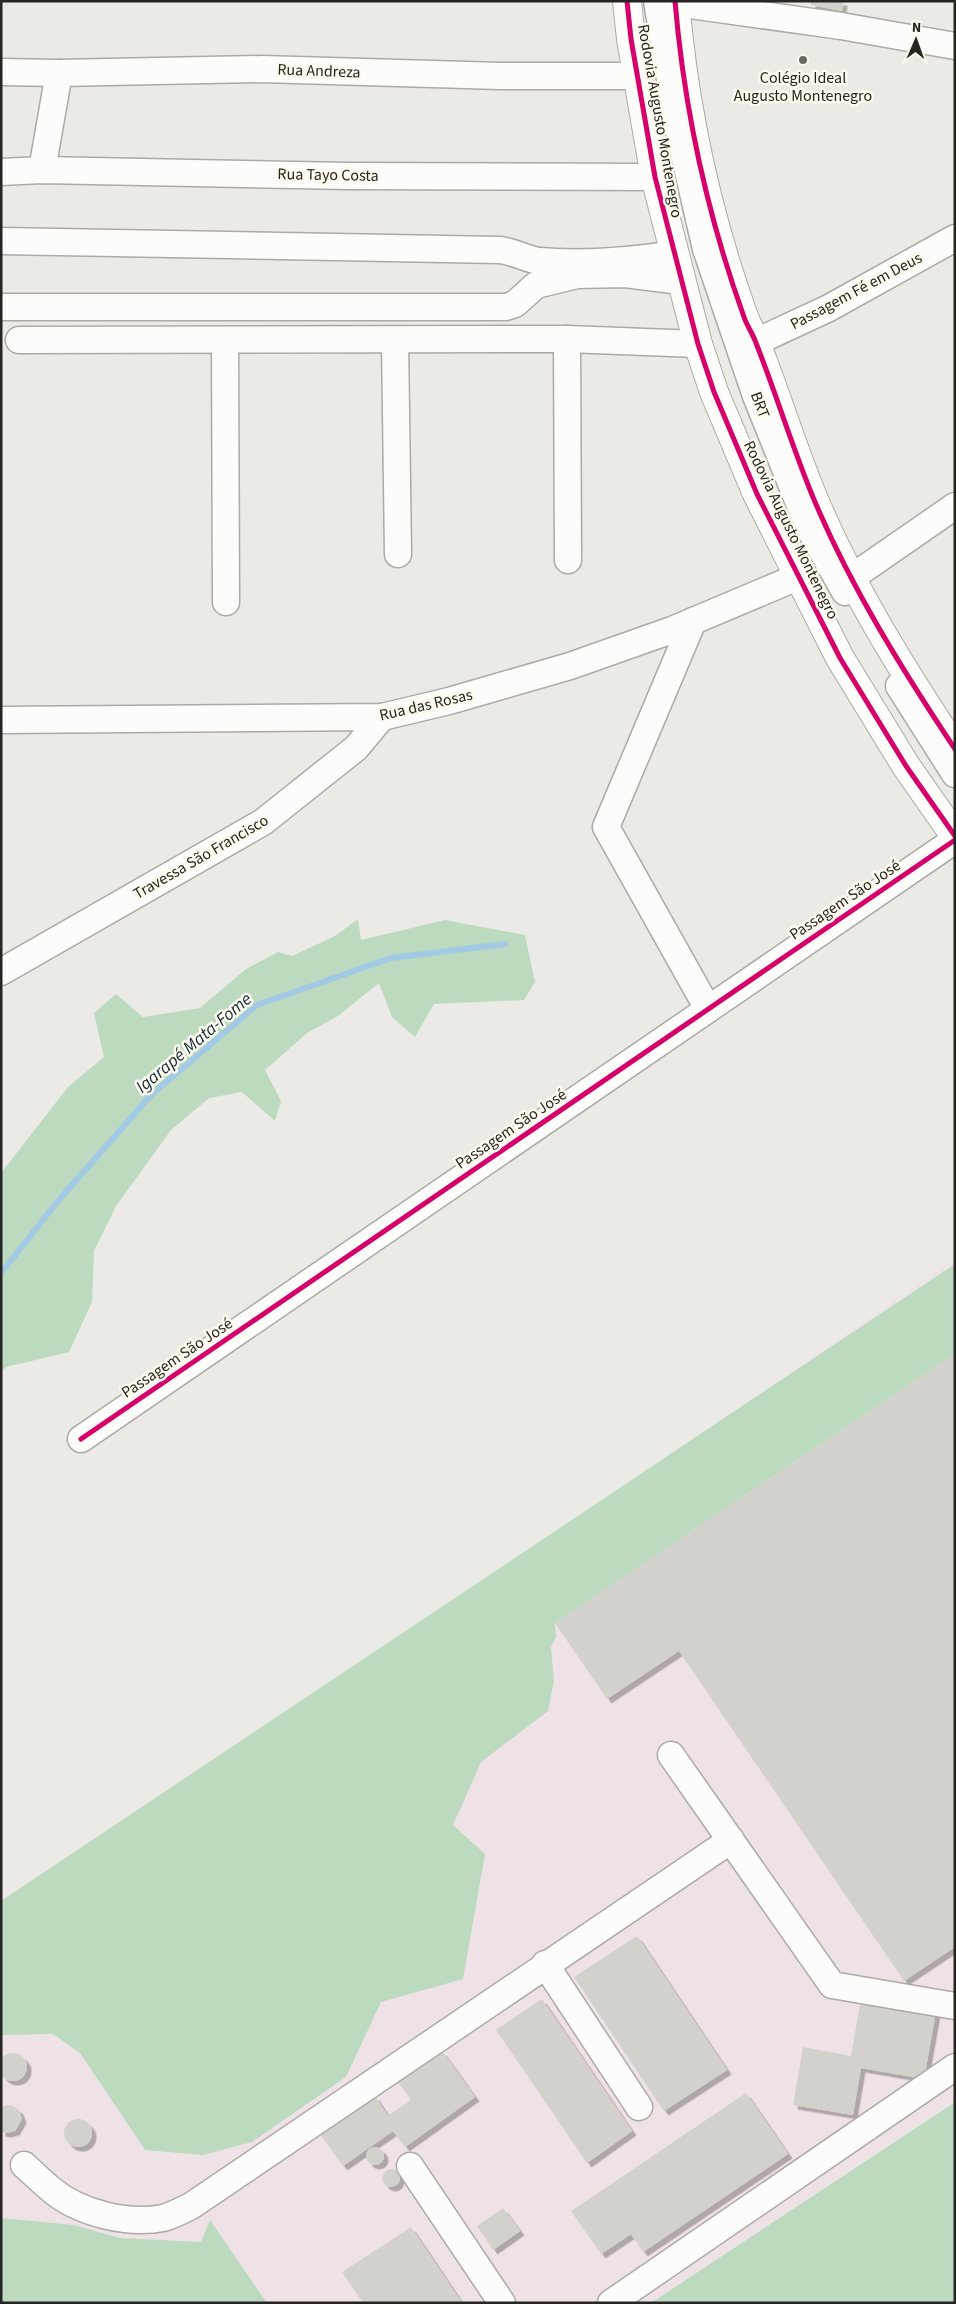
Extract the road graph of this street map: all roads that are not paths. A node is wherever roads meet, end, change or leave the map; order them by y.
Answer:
1 (627, 1) edge
2 (669, 2) edge
3 (955, 46) edge
4 (1, 72) edge
5 (59, 73) junction
6 (637, 76) junction
7 (42, 170) junction
8 (1, 172) edge
9 (655, 177) junction
10 (955, 238) edge
11 (1, 242) edge
12 (674, 254) junction
13 (536, 273) junction
14 (681, 281) junction
15 (1, 307) edge
16 (567, 339) junction
17 (19, 340) dead end
18 (225, 340) junction
19 (395, 340) junction
20 (756, 342) junction
21 (698, 344) junction
22 (955, 506) edge
23 (398, 554) dead end
24 (568, 560) dead end
25 (800, 576) junction
26 (851, 578) junction
27 (226, 602) dead end
28 (693, 621) junction
29 (382, 717) junction
30 (1, 720) edge
31 (955, 749) edge
32 (955, 774) edge
33 (955, 836) edge
34 (955, 840) edge
35 (1, 972) edge
36 (708, 1009) junction
37 (81, 1438) dead end
38 (671, 1755) dead end
39 (731, 1840) junction
40 (545, 1964) junction
41 (955, 2006) edge
42 (955, 2067) edge
43 (639, 2108) dead end
44 (24, 2165) dead end
45 (410, 2166) dead end
46 (502, 2303) edge
47 (611, 2303) edge

1 - 6 main road, Rodovia Augusto Montenegro
2 - 3 street
2 - 20 main road, Rodovia Augusto Montenegro
2 - 32 street, BRT
4 - 5 street, Rua Andreza
5 - 6 street, Rua Andreza
5 - 7 street
6 - 9 main road, Rodovia Augusto Montenegro
7 - 8 street, Rua Tayo Costa
7 - 9 street, Rua Tayo Costa
9 - 12 main road, Rodovia Augusto Montenegro
10 - 20 street, Passagem Fé em Deus
11 - 13 street
12 - 13 street
12 - 14 main road, Rodovia Augusto Montenegro
13 - 14 street
13 - 15 street
14 - 21 main road, Rodovia Augusto Montenegro
16 - 19 street
16 - 21 street
16 - 24 street
17 - 18 street
18 - 19 street
18 - 27 street
19 - 23 street
20 - 26 main road, Rodovia Augusto Montenegro
21 - 25 main road, Rodovia Augusto Montenegro
22 - 26 street
25 - 28 street, Rua das Rosas
25 - 33 main road, Rodovia Augusto Montenegro
26 - 31 main road, Rodovia Augusto Montenegro
28 - 29 street, Rua das Rosas
28 - 36 street
29 - 30 street, Rua das Rosas
29 - 35 street, Travessa São Francisco
34 - 36 street, Passagem São José
36 - 37 street, Passagem São José
38 - 39 street
39 - 40 street
39 - 41 street
40 - 43 street
40 - 44 street
42 - 47 street
45 - 46 street

